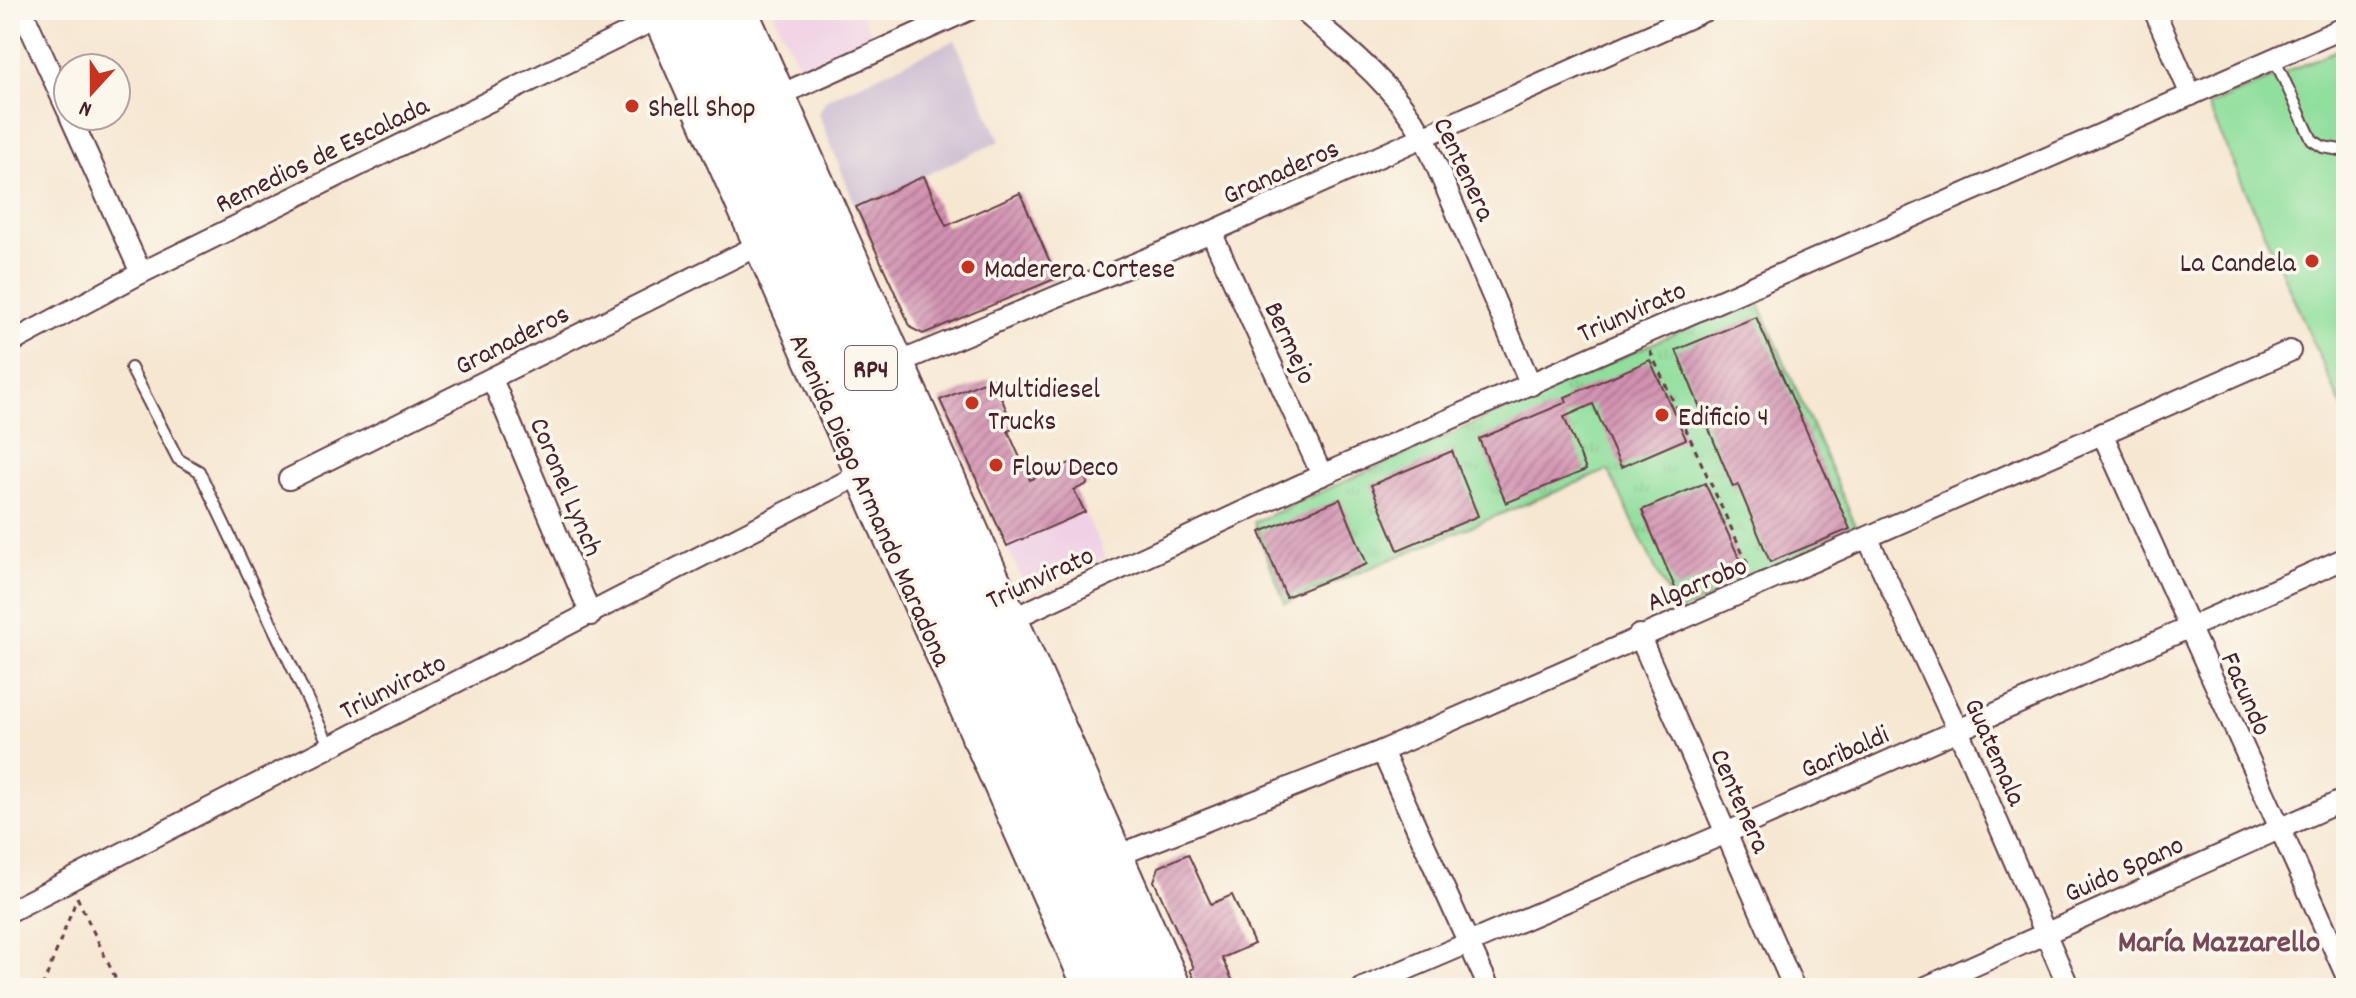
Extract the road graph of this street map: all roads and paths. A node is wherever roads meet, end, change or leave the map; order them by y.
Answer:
1 (22, 10) edge
2 (715, 10) edge
3 (742, 10) edge
4 (969, 10) edge
5 (1302, 10) edge
6 (1706, 10) edge
7 (2154, 10) edge
8 (666, 13) edge
9 (2346, 27) edge
10 (2274, 58) junction
11 (52, 76) edge
12 (2191, 95) junction
13 (768, 99) junction
14 (77, 132) edge
15 (1424, 137) junction
16 (2346, 151) edge
17 (1211, 232) junction
18 (757, 246) junction
19 (141, 273) junction
20 (1643, 336) junction
21 (10, 343) edge
22 (2290, 351) dead end
23 (131, 368) dead end
24 (886, 368) junction
25 (492, 379) junction
26 (1531, 385) junction
27 (879, 418) junction
28 (2102, 433) junction
29 (873, 468) junction
30 (1322, 475) junction
31 (289, 479) dead end
32 (1868, 539) junction
33 (2346, 558) edge
34 (1758, 587) junction
35 (591, 615) junction
36 (2189, 630) junction
37 (1639, 635) junction
38 (977, 636) junction
39 (1958, 730) junction
40 (978, 737) junction
41 (330, 747) junction
42 (1382, 751) junction
43 (2346, 799) edge
44 (2278, 829) junction
45 (1726, 833) junction
46 (1107, 860) junction
47 (1061, 862) junction
48 (74, 889) junction
49 (10, 911) edge
50 (2045, 932) junction
51 (1468, 941) junction
52 (2346, 975) edge
53 (42, 988) edge
54 (120, 988) edge
55 (1089, 988) edge
56 (1117, 988) edge
57 (1150, 988) edge
58 (1176, 988) edge
59 (1363, 988) edge
60 (1489, 988) edge
61 (1794, 988) edge
62 (1924, 988) edge
63 (2069, 988) edge

1 - 11 street
2 - 13 main road, Avenida Diego Armando Maradona / RP4
3 - 13 street, Avenida Diego Armando Maradona
4 - 13 street
5 - 15 street, Centenera
6 - 15 street, Granaderos
7 - 12 street
8 - 18 street, Avenida Diego Armando Maradona
8 - 19 street, Remedios de Escalada
8 - 27 main road, Avenida Diego Armando Maradona / RP4
9 - 10 street, Triunvirato
10 - 12 street, Triunvirato
10 - 16 lane
12 - 20 street, Triunvirato
13 - 24 street, Avenida Diego Armando Maradona
13 - 24 main road, Avenida Diego Armando Maradona / RP4
14 - 19 street
15 - 17 street, Granaderos
15 - 26 street, Centenera
17 - 24 street, Granaderos
17 - 30 street, Bermejo
18 - 25 street, Granaderos
18 - 29 street, Avenida Diego Armando Maradona
19 - 21 street, Remedios de Escalada
20 - 26 street, Triunvirato
20 - 34 path
22 - 28 street, Algarrobo
23 - 41 lane
24 - 27 main road, Avenida Diego Armando Maradona / RP4
24 - 38 street, Avenida Diego Armando Maradona
25 - 31 street, Granaderos
25 - 35 street, Coronel Lynch
26 - 30 street, Triunvirato
27 - 29 main road, Avenida Diego Armando Maradona / RP4
27 - 38 main road, Avenida Diego Armando Maradona / RP4
28 - 32 street, Algarrobo
28 - 36 street, Facundo
29 - 35 street, Triunvirato
29 - 38 main road, Avenida Diego Armando Maradona / RP4
30 - 38 street, Triunvirato
32 - 34 street, Algarrobo
32 - 39 street, Guatemala
33 - 36 street, Garibaldi
34 - 37 street, Algarrobo
35 - 41 street, Triunvirato
36 - 39 street, Garibaldi
36 - 44 street, Facundo
37 - 42 street, Algarrobo
37 - 45 street, Centenera
38 - 40 street, Avenida Diego Armando Maradona
38 - 46 main road, Avenida Diego Armando Maradona / RP4
38 - 47 main road, Avenida Diego Armando Maradona / RP4
39 - 45 street, Garibaldi
39 - 50 street, Guatemala
40 - 47 main road
40 - 55 street, Avenida Diego Armando Maradona
41 - 48 street, Triunvirato
42 - 46 street, Algarrobo
42 - 51 street
43 - 44 street, Guido Spano
44 - 50 street, Guido Spano
44 - 52 street, Facundo
45 - 51 street, Garibaldi
45 - 61 street, Centenera
46 - 57 main road, Avenida Diego Armando Maradona / RP4
46 - 58 street, Avenida Diego Armando Maradona
47 - 56 main road, Avenida Diego Armando Maradona / RP4
48 - 49 street, Triunvirato
48 - 53 path
48 - 54 path
50 - 62 street, Guido Spano
50 - 63 street, Guatemala
51 - 59 street, Garibaldi
51 - 60 street

